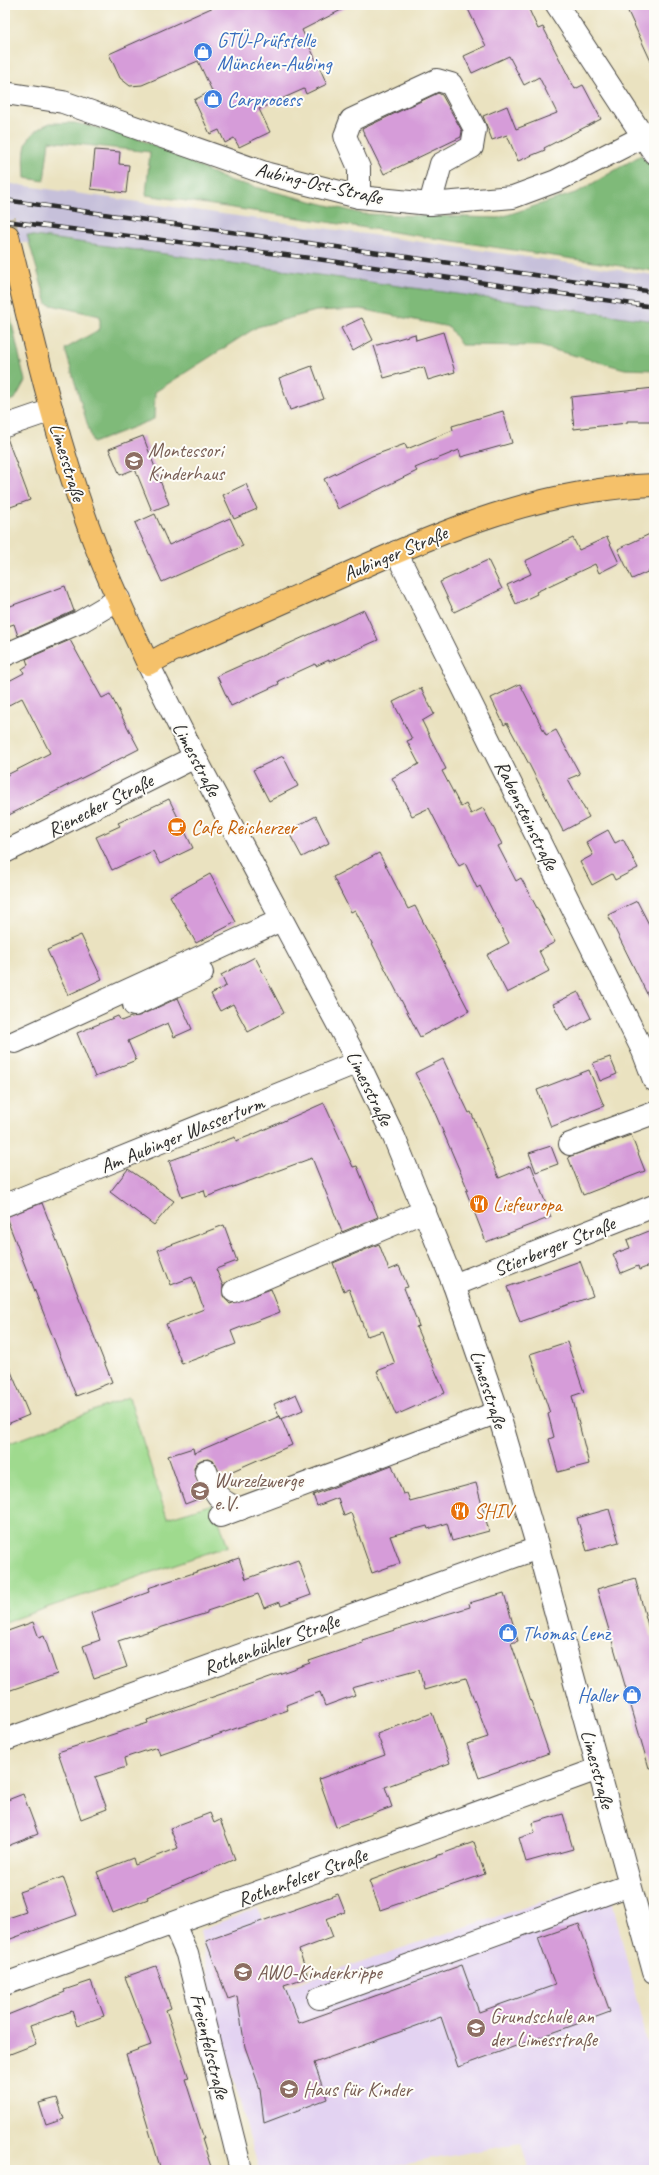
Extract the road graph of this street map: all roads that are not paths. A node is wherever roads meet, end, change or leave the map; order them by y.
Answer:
1 (557, 5) edge
2 (5, 93) edge
3 (650, 140) edge
4 (359, 196) junction
5 (430, 204) junction
6 (8, 236) dead end
7 (52, 410) junction
8 (5, 426) edge
9 (654, 485) edge
10 (396, 552) junction
11 (119, 600) junction
12 (5, 655) edge
13 (148, 664) junction
14 (195, 757) junction
15 (5, 852) edge
16 (285, 927) junction
17 (134, 1005) dead end
18 (15, 1042) dead end
19 (358, 1062) junction
20 (654, 1080) edge
21 (654, 1113) edge
22 (570, 1144) dead end
23 (5, 1205) edge
24 (654, 1206) edge
25 (426, 1211) junction
26 (454, 1285) junction
27 (234, 1291) dead end
28 (498, 1412) junction
29 (206, 1471) dead end
30 (240, 1509) junction
31 (220, 1516) dead end
32 (538, 1548) junction
33 (5, 1740) edge
34 (598, 1769) junction
35 (630, 1885) junction
36 (648, 1923) edge
37 (174, 1924) junction
38 (654, 1972) edge
39 (5, 1984) edge
40 (319, 1998) dead end
41 (241, 2170) edge

1 - 3 street
2 - 4 street, Aubing-Ost-Straße
3 - 5 street, Aubing-Ost-Straße
4 - 5 street, Aubing-Ost-Straße
4 - 5 street
6 - 7 main road, Limesstraße
7 - 8 street
7 - 11 main road, Limesstraße
9 - 10 main road, Aubinger Straße
10 - 13 main road, Aubinger Straße
10 - 20 street, Rabensteinstraße
11 - 12 street
11 - 13 main road, Limesstraße
13 - 14 street, Limesstraße
14 - 15 street, Rienecker Straße
14 - 16 street, Limesstraße
16 - 17 street
16 - 18 street
16 - 19 street, Limesstraße
19 - 23 street, Am Aubinger Wasserturm
19 - 25 street, Limesstraße
21 - 22 street
24 - 26 street, Stierberger Straße
25 - 26 street, Limesstraße
25 - 27 street
26 - 28 street, Limesstraße
28 - 30 street
28 - 32 street, Limesstraße
29 - 30 street
30 - 31 street
32 - 33 street, Rothenbühler Straße
32 - 34 street, Limesstraße
34 - 35 street, Limesstraße
34 - 37 street, Rothenfelser Straße
35 - 36 street, Limesstraße
35 - 40 street
36 - 38 street, Limesstraße
37 - 39 street, Rothenfelser Straße
37 - 41 street, Freienfelsstraße

